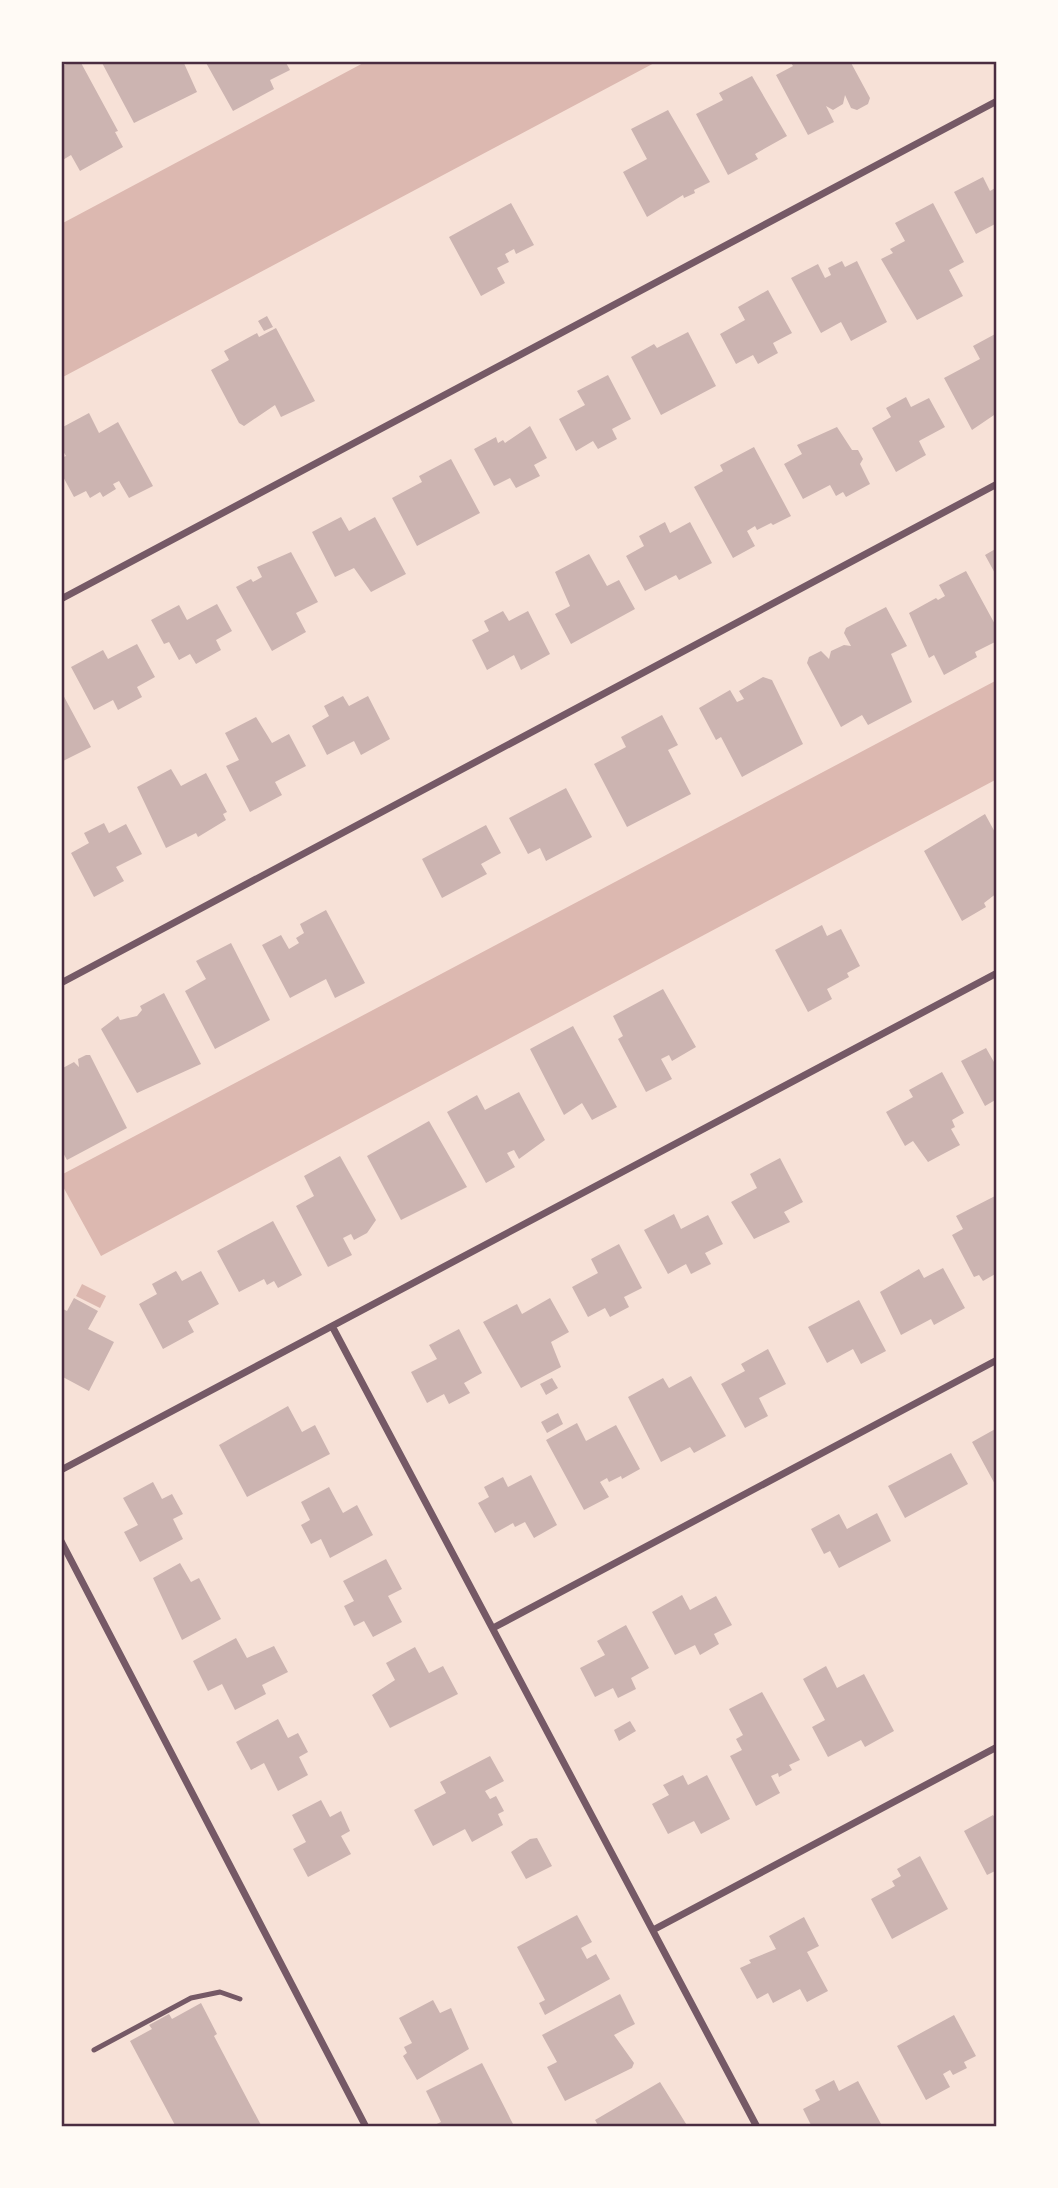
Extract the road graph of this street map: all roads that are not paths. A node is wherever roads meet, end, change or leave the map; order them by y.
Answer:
1 (997, 101) edge
2 (997, 484) edge
3 (61, 599) edge
4 (997, 973) edge
5 (61, 982) edge
6 (332, 1326) junction
7 (997, 1360) edge
8 (61, 1470) edge
9 (61, 1541) edge
10 (493, 1629) junction
11 (997, 1747) edge
12 (653, 1930) junction
13 (240, 1999) dead end
14 (94, 2050) dead end
15 (366, 2127) edge
16 (757, 2127) edge

1 - 3 street
2 - 5 street
4 - 6 street
6 - 8 street
6 - 10 street
7 - 10 street
9 - 15 street
10 - 12 street
11 - 12 street
12 - 16 street
13 - 14 lane

